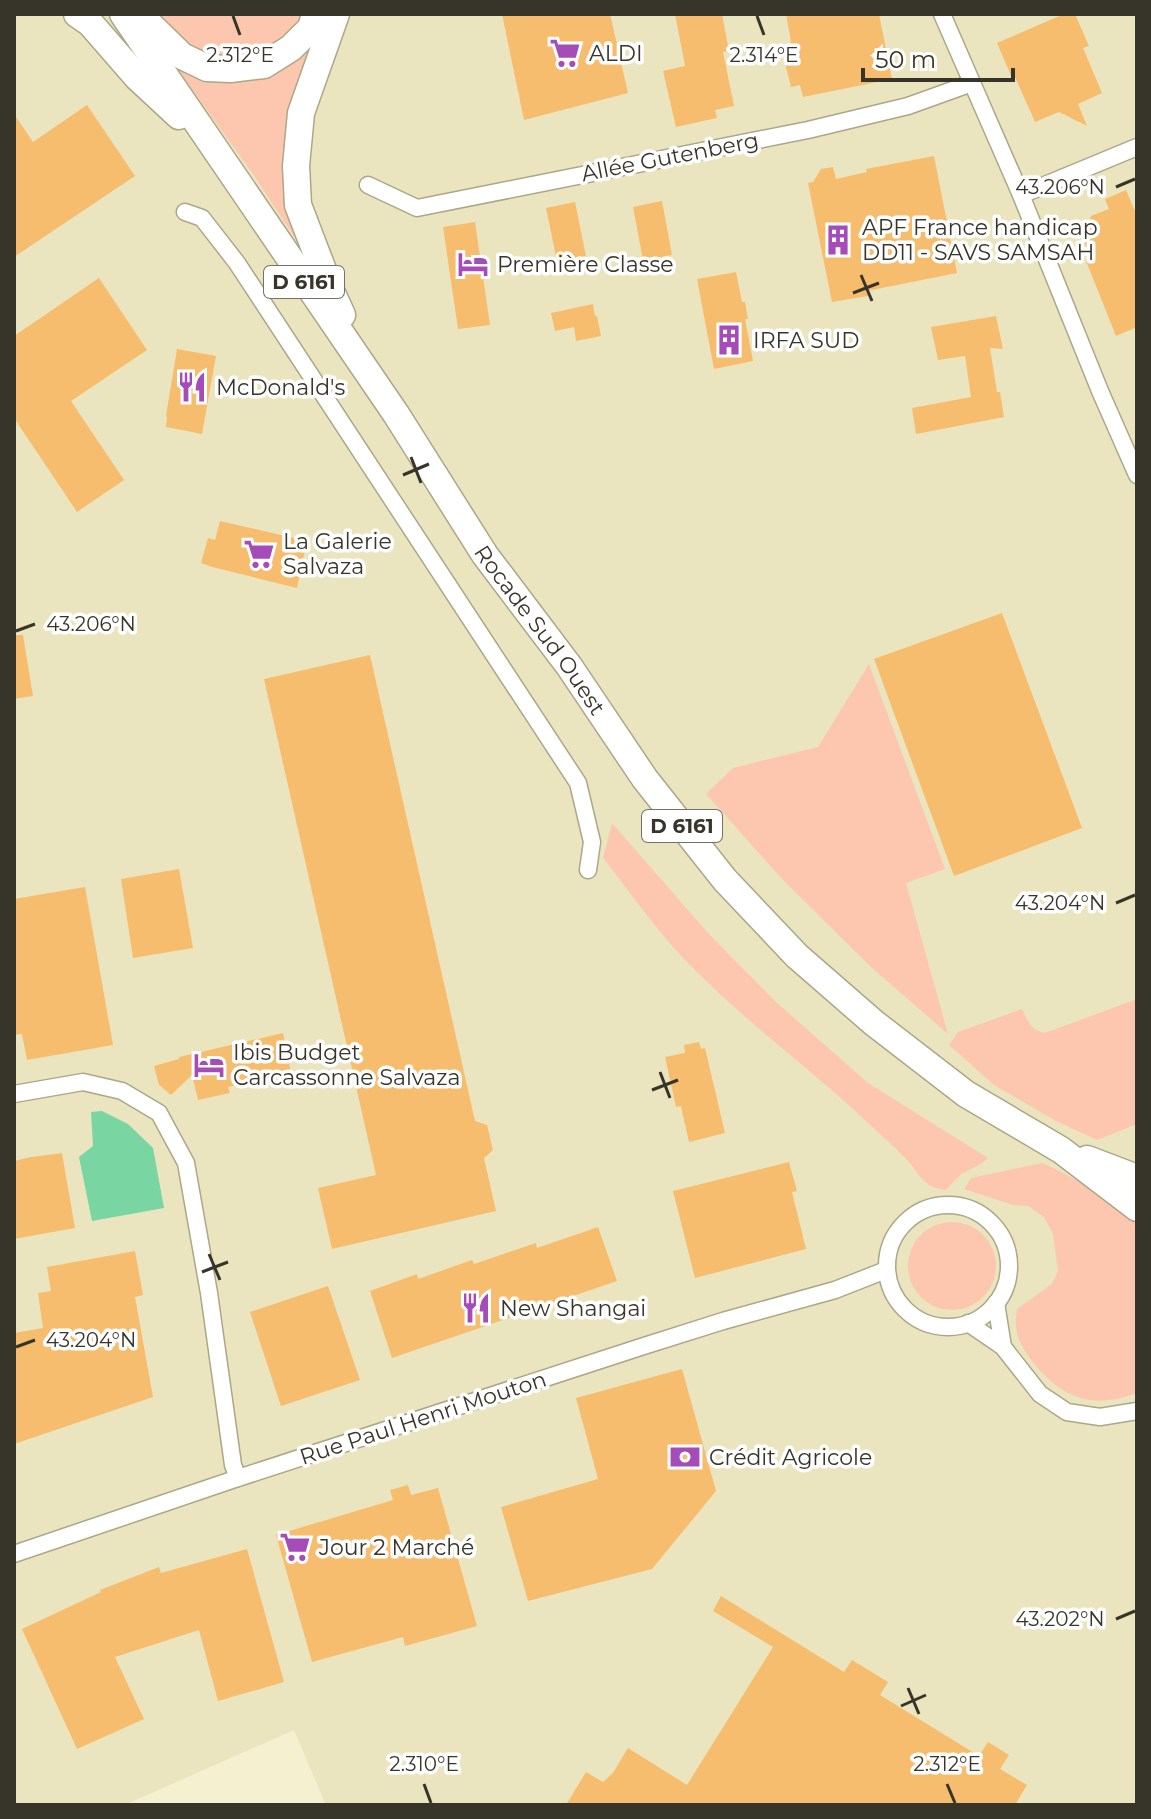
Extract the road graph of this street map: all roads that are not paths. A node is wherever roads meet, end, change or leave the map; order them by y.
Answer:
1 (77, 14) edge
2 (123, 14) edge
3 (139, 14) edge
4 (315, 14) edge
5 (336, 14) edge
6 (942, 14) edge
7 (972, 83) junction
8 (1137, 147) edge
9 (214, 149) junction
10 (368, 185) dead end
11 (1021, 195) junction
12 (185, 212) dead end
13 (396, 414) junction
14 (1137, 475) edge
15 (588, 870) dead end
16 (14, 1094) edge
17 (1061, 1150) junction
18 (1137, 1178) edge
19 (1137, 1208) edge
20 (888, 1277) junction
21 (996, 1303) junction
22 (968, 1323) junction
23 (1003, 1347) junction
24 (1137, 1403) edge
25 (1130, 1412) edge
26 (238, 1478) junction
27 (14, 1554) edge

1 - 9 main road
2 - 9 main road, Rocade Sud Ouest / D 6161
3 - 4 main road
5 - 13 main road
6 - 7 street
7 - 10 street, Allée Gutenberg
7 - 11 street
8 - 11 street
9 - 13 main road, Rocade Sud Ouest / D 6161
11 - 14 street
12 - 15 street
13 - 17 main road, Rocade Sud Ouest / D 6161
16 - 26 street
17 - 18 main road, Rocade Sud Ouest / D 6161
17 - 19 main road, Rocade Sud Ouest / D 6161
20 - 21 street
20 - 22 street
20 - 26 street, Rue Paul Henri Mouton
21 - 22 street
21 - 23 street
22 - 23 street
23 - 25 street
24 - 25 street
26 - 27 street, Rue Paul Henri Mouton

